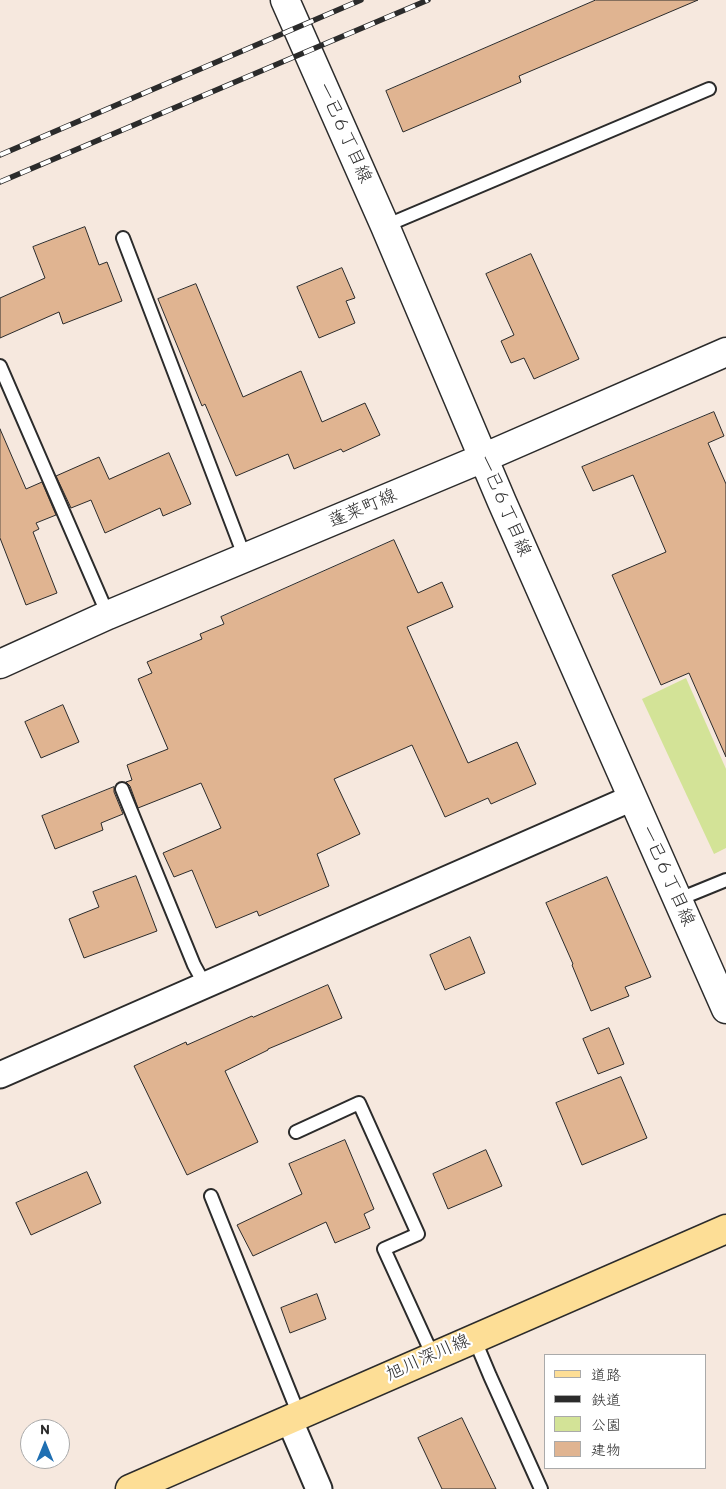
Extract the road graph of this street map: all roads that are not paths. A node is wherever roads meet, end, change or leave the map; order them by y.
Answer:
1 (285, 0) edge
2 (709, 89) dead end
3 (384, 226) junction
4 (123, 238) dead end
5 (726, 352) edge
6 (0, 366) edge
7 (484, 458) junction
8 (245, 558) junction
9 (108, 616) junction
10 (0, 664) edge
11 (122, 789) dead end
12 (632, 798) junction
13 (726, 880) edge
14 (677, 900) junction
15 (205, 985) junction
16 (726, 1009) edge
17 (0, 1075) edge
18 (296, 1132) dead end
19 (211, 1196) dead end
20 (726, 1229) edge
21 (474, 1338) junction
22 (433, 1356) junction
23 (294, 1417) junction
24 (130, 1489) edge
25 (319, 1489) edge
26 (541, 1489) edge

1 - 3 street, 一已６丁目線
2 - 3 lane
3 - 7 street, 一已６丁目線
4 - 8 lane
5 - 7 street, 蓬莱町線
6 - 9 lane
7 - 8 street, 蓬莱町線
7 - 12 street, 一已６丁目線
8 - 9 street, 蓬莱町線
9 - 10 street, 蓬莱町線
11 - 15 lane
12 - 14 street, 一已６丁目線
12 - 15 street
13 - 14 lane
14 - 16 street, 一已６丁目線
15 - 17 street
18 - 22 lane
19 - 23 lane
20 - 21 main road, 旭川深川線
21 - 22 main road, 旭川深川線
21 - 26 lane
22 - 23 main road, 旭川深川線
23 - 24 main road, 旭川深川線
23 - 25 street

